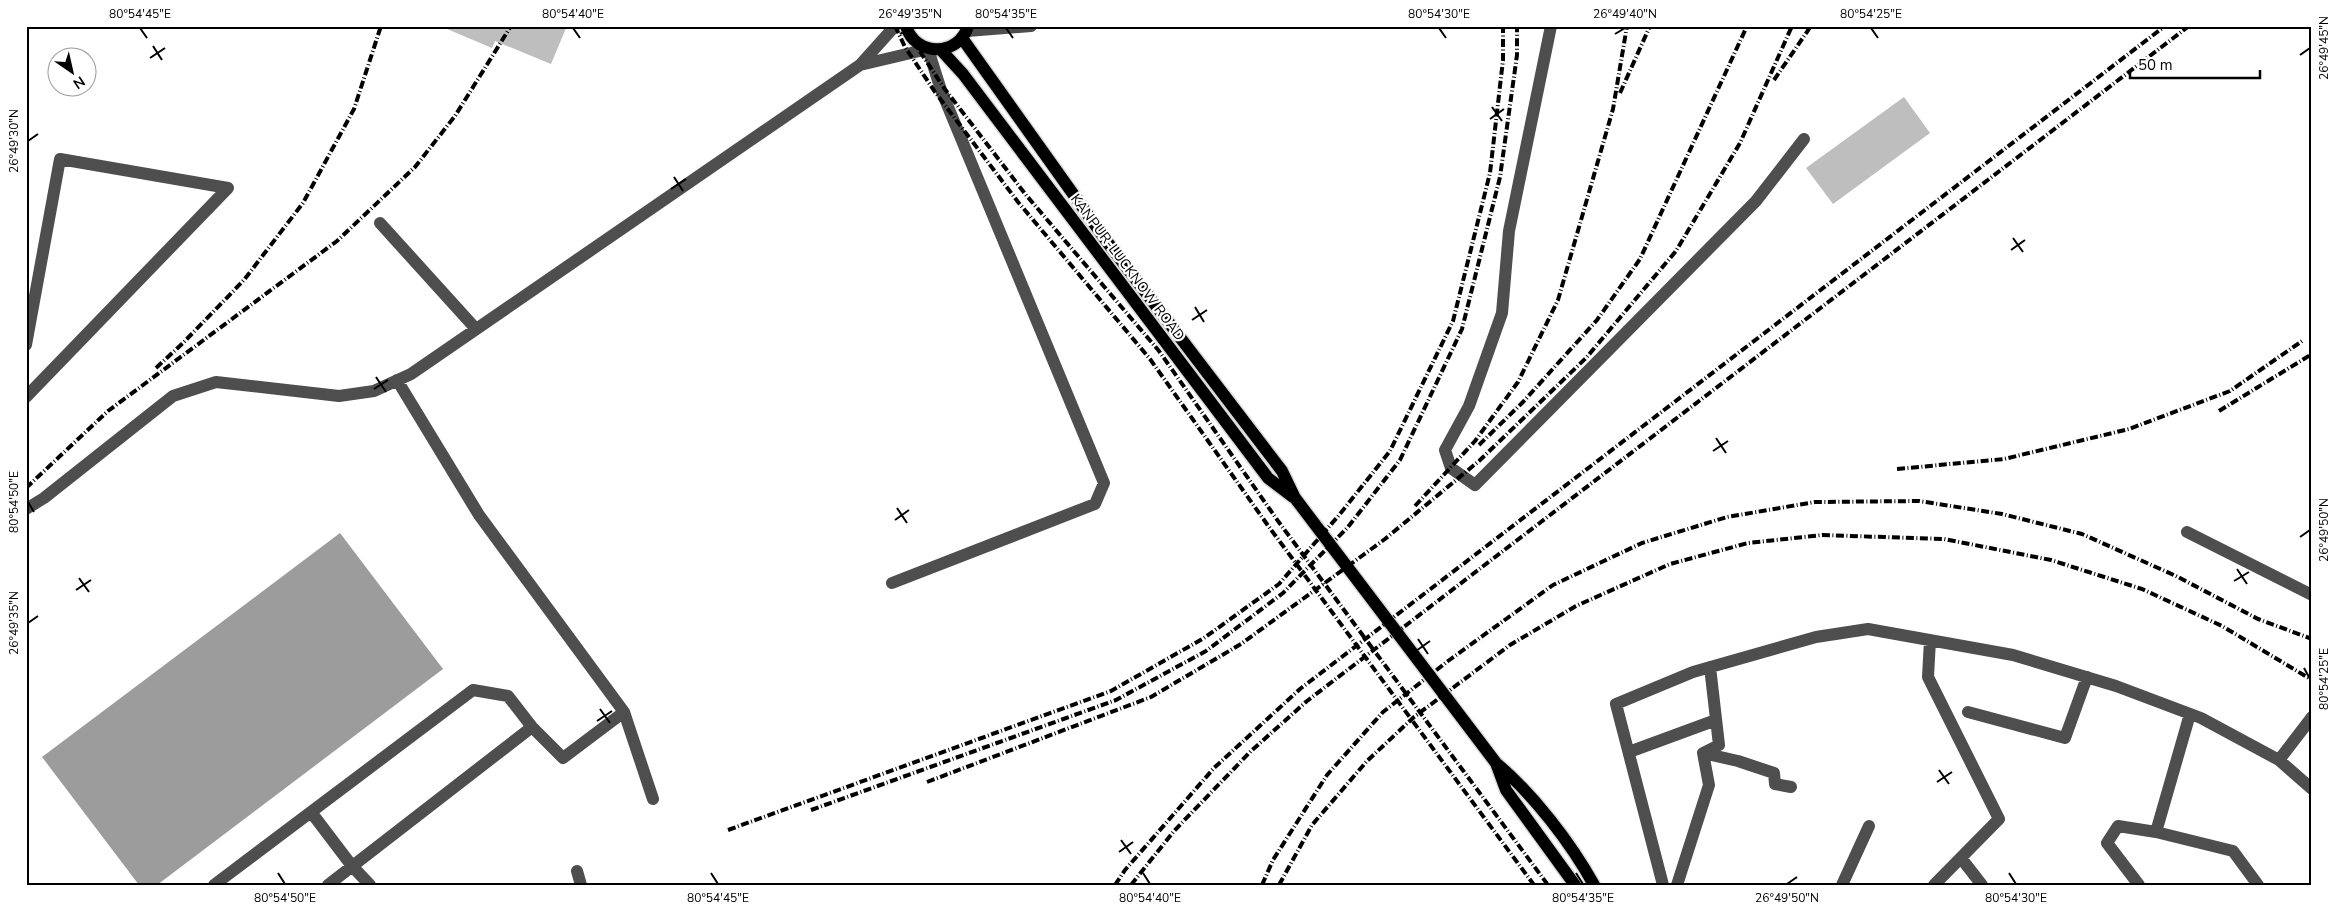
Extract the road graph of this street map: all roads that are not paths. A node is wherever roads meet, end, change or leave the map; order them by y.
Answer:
1 (895, 26) edge
2 (906, 26) edge
3 (1031, 26) edge
4 (1551, 26) edge
5 (965, 32) edge
6 (935, 50) junction
7 (860, 65) junction
8 (1804, 139) dead end
9 (380, 223) dead end
10 (476, 329) junction
11 (26, 345) edge
12 (397, 380) junction
13 (26, 397) edge
14 (1295, 498) junction
15 (26, 509) edge
16 (2187, 532) dead end
17 (892, 583) dead end
18 (2312, 595) edge
19 (1930, 640) junction
20 (1710, 668) junction
21 (2087, 677) junction
22 (624, 712) junction
23 (1968, 712) dead end
24 (2190, 714) junction
25 (2312, 717) edge
26 (1716, 720) junction
27 (532, 727) junction
28 (1628, 752) junction
29 (1703, 753) junction
30 (2279, 760) junction
31 (1496, 763) junction
32 (1791, 788) dead end
33 (2312, 789) edge
34 (653, 799) dead end
35 (311, 812) junction
36 (1868, 826) dead end
37 (2156, 832) junction
38 (1961, 858) junction
39 (352, 866) junction
40 (577, 871) dead end
41 (214, 885) edge
42 (328, 885) edge
43 (370, 885) edge
44 (581, 885) edge
45 (1575, 885) edge
46 (1594, 885) edge
47 (1663, 885) edge
48 (1677, 885) edge
49 (1842, 885) edge
50 (1934, 885) edge
51 (1982, 885) edge
52 (2139, 885) edge
53 (2258, 885) edge

1 - 7 street
2 - 6 main road, KANPUR-LUCKNOW ROAD
3 - 5 street
4 - 8 street
5 - 6 main road
5 - 14 main road, KANPUR-LUCKNOW ROAD
6 - 7 street
6 - 14 main road, KANPUR-LUCKNOW ROAD
6 - 17 street
7 - 10 street
9 - 10 street
10 - 12 street
11 - 13 street
12 - 15 street
12 - 22 street
14 - 31 main road, KANPUR-LUCKNOW ROAD
16 - 18 street
19 - 20 street
19 - 21 street
19 - 38 street
20 - 26 street
20 - 28 street
21 - 23 street
21 - 24 street
22 - 27 street
22 - 34 street
24 - 30 street
24 - 37 street
25 - 30 street
26 - 28 street
26 - 29 street
27 - 35 street
27 - 39 street
28 - 47 street
29 - 32 street
29 - 48 street
30 - 33 street
31 - 45 main road
31 - 46 main road
35 - 39 street
35 - 41 street
36 - 49 street
37 - 52 street
37 - 53 street
38 - 50 street
38 - 51 street
39 - 42 street
39 - 43 street
40 - 44 street

